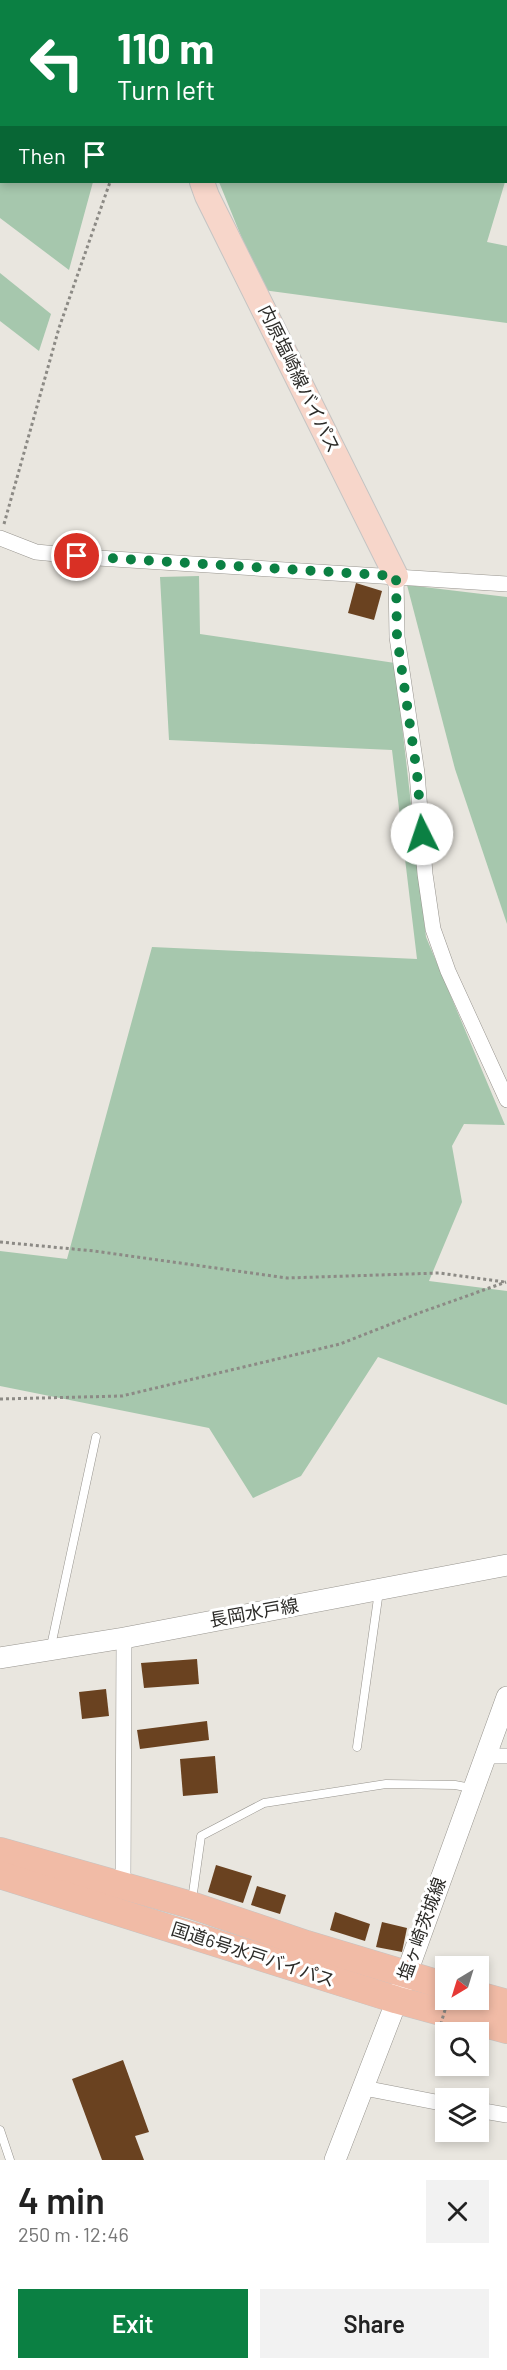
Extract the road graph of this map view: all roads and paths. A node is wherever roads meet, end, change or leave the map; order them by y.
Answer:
1 (110, 183) edge
2 (202, 183) edge
3 (2, 533) edge
4 (396, 576) junction
5 (507, 584) edge
6 (507, 1100) edge
7 (0, 1242) edge
8 (507, 1282) edge
9 (0, 1399) edge
10 (96, 1437) dead end
11 (507, 1565) edge
12 (379, 1590) junction
13 (124, 1638) junction
14 (49, 1651) junction
15 (0, 1658) edge
16 (507, 1697) edge
17 (357, 1747) dead end
18 (486, 1756) junction
19 (507, 1756) edge
20 (473, 1789) junction
21 (0, 1851) edge
22 (0, 1875) edge
23 (123, 1886) junction
24 (191, 1905) junction
25 (406, 1974) junction
26 (435, 1983) edge
27 (489, 1998) edge
28 (397, 2000) junction
29 (507, 2003) edge
30 (507, 2030) edge
31 (364, 2088) junction
32 (435, 2102) edge
33 (489, 2112) edge
34 (507, 2115) edge
35 (0, 2130) edge
36 (10, 2160) edge
37 (335, 2160) edge

1 - 3 path
2 - 4 main road, 内原塩崎線バイパス
3 - 4 street
4 - 5 street
4 - 6 street
7 - 8 path
8 - 9 path
10 - 14 lane
11 - 12 main road, 長岡水戸線
12 - 13 main road, 長岡水戸線
12 - 17 lane
13 - 14 main road, 長岡水戸線
13 - 23 street
14 - 15 main road, 長岡水戸線
16 - 18 main road, 塩ヶ崎茨城線
18 - 19 street
18 - 20 main road, 塩ヶ崎茨城線
20 - 24 lane
20 - 25 main road, 塩ヶ崎茨城線
21 - 23 highway, 国道6号水戸バイパス
22 - 28 highway, 国道6号水戸バイパス
23 - 24 highway, 国道6号水戸バイパス
24 - 25 highway, 国道6号水戸バイパス
25 - 26 highway, 国道6号水戸バイパス
25 - 28 main road, 塩ヶ崎茨城線
27 - 29 highway
28 - 30 highway, 国道6号水戸バイパス
28 - 31 main road, 塩ヶ崎茨城線
31 - 32 street
31 - 37 main road, 塩ヶ崎茨城線
33 - 34 street
35 - 36 lane

